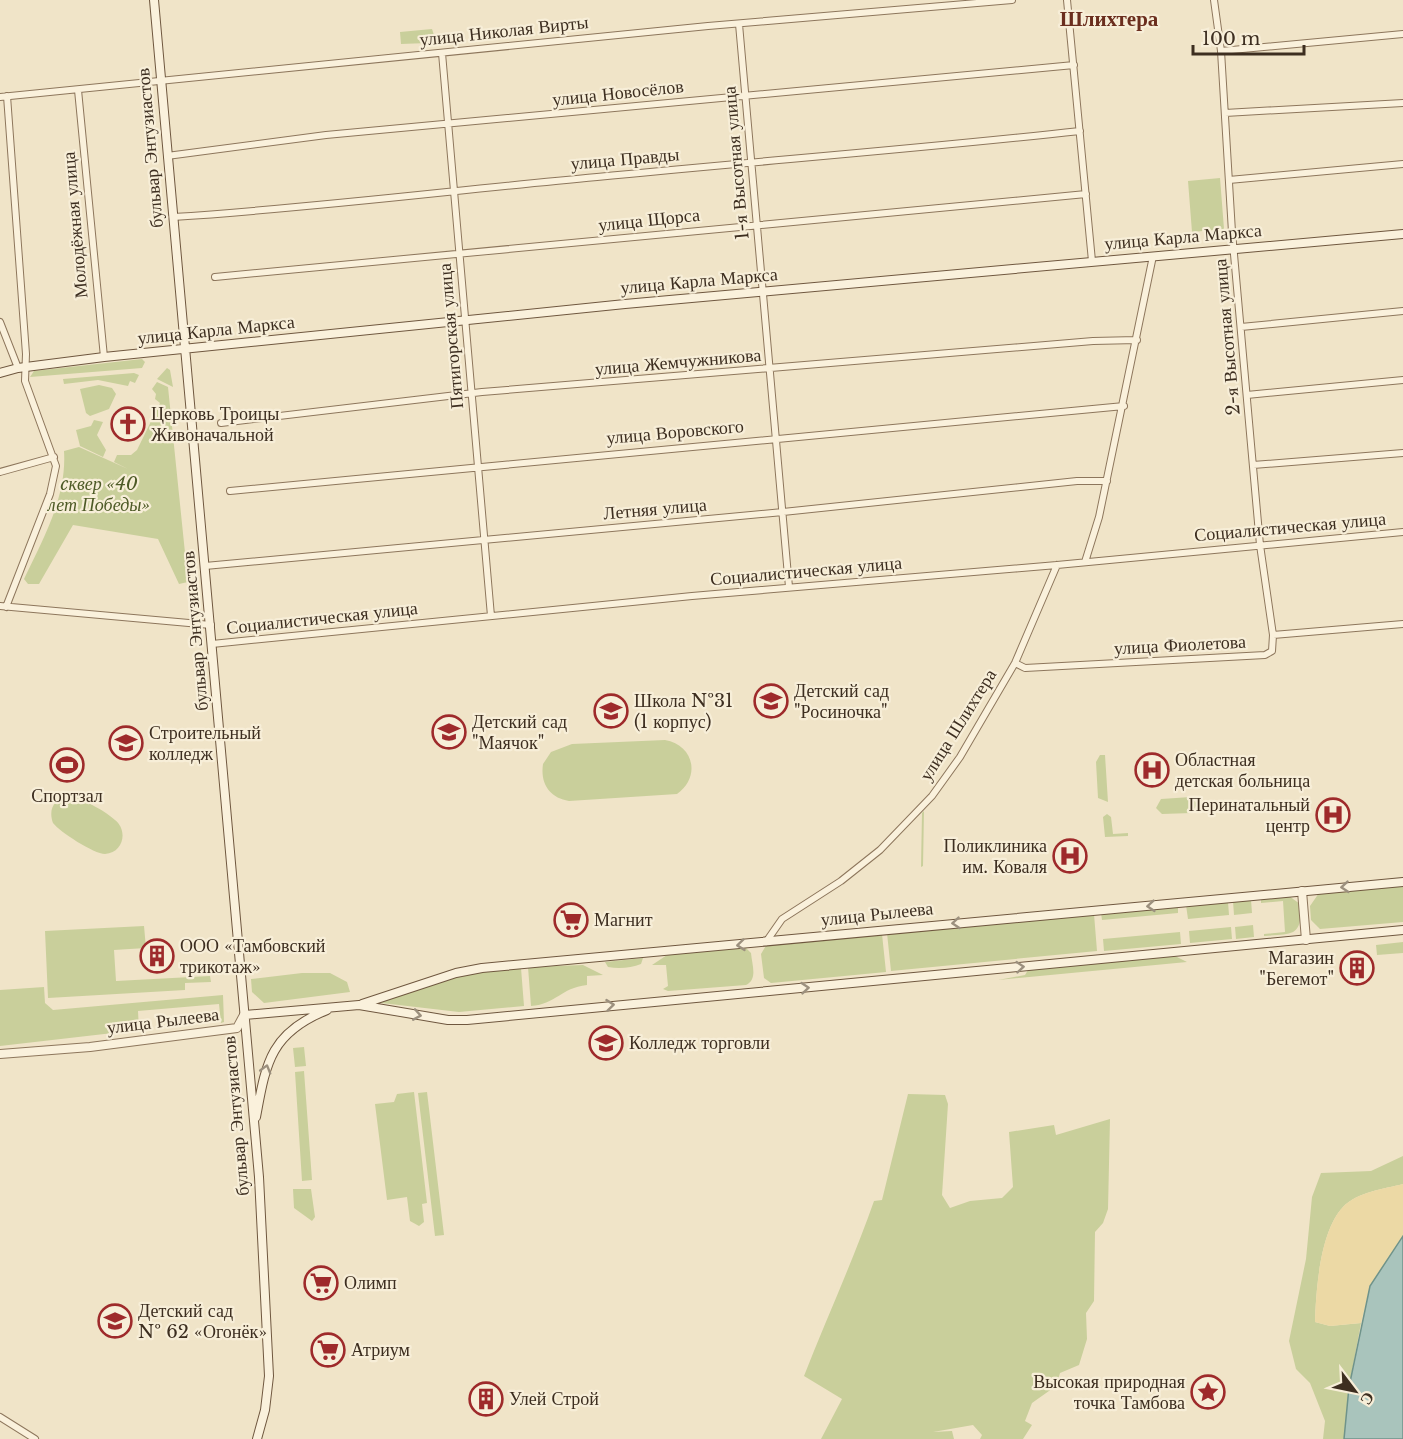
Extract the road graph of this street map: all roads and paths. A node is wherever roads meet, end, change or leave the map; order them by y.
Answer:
1 (153, 0) edge
2 (1012, 0) edge
3 (1067, 0) edge
4 (1214, 0) edge
5 (739, 24) junction
6 (1403, 34) edge
7 (1221, 51) junction
8 (442, 53) junction
9 (1074, 65) junction
10 (160, 82) junction
11 (78, 90) junction
12 (745, 96) junction
13 (3, 97) edge
14 (1403, 103) edge
15 (1225, 113) junction
16 (448, 125) junction
17 (1080, 131) junction
18 (167, 156) junction
19 (752, 164) junction
20 (1403, 164) edge
21 (1228, 180) junction
22 (453, 193) junction
23 (1086, 194) junction
24 (173, 217) junction
25 (757, 224) junction
26 (1403, 234) edge
27 (1234, 249) junction
28 (459, 255) junction
29 (1153, 256) junction
30 (1092, 261) junction
31 (215, 277) dead end
32 (763, 292) junction
33 (1403, 311) edge
34 (0, 321) edge
35 (465, 322) junction
36 (1241, 327) junction
37 (1137, 340) junction
38 (185, 351) junction
39 (104, 357) junction
40 (21, 367) junction
41 (770, 369) junction
42 (0, 373) edge
43 (1403, 380) edge
44 (471, 393) junction
45 (1247, 395) junction
46 (1124, 406) junction
47 (221, 423) dead end
48 (776, 438) junction
49 (1403, 453) edge
50 (54, 457) junction
51 (1253, 465) junction
52 (478, 466) junction
53 (0, 472) edge
54 (1107, 481) junction
55 (230, 491) dead end
56 (783, 512) junction
57 (1403, 532) edge
58 (484, 539) junction
59 (1260, 545) junction
60 (1085, 562) junction
61 (1057, 565) junction
62 (205, 566) junction
63 (789, 587) junction
64 (3, 606) edge
65 (491, 616) junction
66 (1403, 624) edge
67 (211, 625) junction
68 (1273, 635) junction
69 (212, 644) junction
70 (1015, 663) junction
71 (1403, 882) edge
72 (1302, 891) junction
73 (1403, 930) edge
74 (1306, 940) junction
75 (766, 942) junction
76 (359, 1005) junction
77 (335, 1007) junction
78 (244, 1015) junction
79 (0, 1054) edge
80 (254, 1126) junction
81 (0, 1417) edge
82 (35, 1439) edge
83 (257, 1439) edge

1 - 10 main road, бульвар Энтузиастов
2 - 5 street, улица Николая Вирты
3 - 9 street
4 - 7 street, 2-я Высотная улица
5 - 8 street, улица Николая Вирты
5 - 12 street, 1-я Высотная улица
6 - 7 street
7 - 15 street, 2-я Высотная улица
8 - 10 street, улица Николая Вирты
8 - 16 street, Пятигорская улица
9 - 12 street, улица Новосёлов
9 - 17 street
10 - 11 street, улица Николая Вирты
10 - 18 main road, бульвар Энтузиастов
11 - 13 street, улица Николая Вирты
11 - 39 street, Молодёжная улица
12 - 16 street, улица Новосёлов
12 - 19 street, 1-я Высотная улица
13 - 40 street
14 - 15 street
15 - 21 street, 2-я Высотная улица
16 - 18 street, улица Новосёлов
16 - 22 street, Пятигорская улица
17 - 19 street, улица Правды
17 - 23 street
18 - 24 main road, бульвар Энтузиастов
19 - 22 street, улица Правды
19 - 25 street, 1-я Высотная улица
20 - 21 street
21 - 27 street, 2-я Высотная улица
22 - 24 street, улица Правды
22 - 28 street, Пятигорская улица
23 - 25 street, улица Щорса
23 - 30 street
24 - 38 main road, бульвар Энтузиастов
25 - 28 street, улица Щорса
25 - 32 street, 1-я Высотная улица
26 - 27 main road, улица Карла Маркса
27 - 29 main road, улица Карла Маркса
27 - 36 street, 2-я Высотная улица
28 - 31 street, улица Щорса
28 - 35 street, Пятигорская улица
29 - 30 main road, улица Карла Маркса
29 - 37 street
30 - 32 main road, улица Карла Маркса
32 - 35 main road, улица Карла Маркса
32 - 41 street, 1-я Высотная улица
33 - 36 street
34 - 40 street
35 - 38 main road, улица Карла Маркса
35 - 44 street, Пятигорская улица
36 - 45 street, 2-я Высотная улица
37 - 41 street, улица Жемчужникова
37 - 46 street
38 - 39 main road, улица Карла Маркса
38 - 62 main road, бульвар Энтузиастов
39 - 40 main road, улица Карла Маркса
40 - 42 main road, улица Карла Маркса
40 - 50 street
41 - 44 street, улица Жемчужникова
41 - 48 street, 1-я Высотная улица
43 - 45 street
44 - 47 street, улица Жемчужникова
44 - 52 street, Пятигорская улица
45 - 51 street, 2-я Высотная улица
46 - 48 street, улица Воровского
46 - 54 street
48 - 52 street, улица Воровского
48 - 56 street, 1-я Высотная улица
49 - 51 street
50 - 53 street
50 - 64 street
51 - 59 street, 2-я Высотная улица
52 - 55 street, улица Воровского
52 - 58 street, Пятигорская улица
54 - 56 street, Летняя улица
54 - 60 street
56 - 58 street, Летняя улица
56 - 63 street, 1-я Высотная улица
57 - 59 street, Социалистическая улица
58 - 62 street, Летняя улица
58 - 65 street, Пятигорская улица
59 - 60 street, Социалистическая улица
59 - 68 street, 2-я Высотная улица
60 - 61 street, Социалистическая улица
61 - 63 street, Социалистическая улица
61 - 70 street, улица Шлихтера
62 - 67 main road, бульвар Энтузиастов
63 - 65 street, Социалистическая улица
64 - 67 street
65 - 69 street, Социалистическая улица
66 - 68 street
67 - 69 main road, бульвар Энтузиастов
68 - 70 street, улица Фиолетова
69 - 78 main road, бульвар Энтузиастов
70 - 75 street, улица Шлихтера
71 -> 72 main road, улица Рылеева
72 - 74 street
72 -> 75 main road, улица Рылеева
73 - 74 main road, улица Рылеева
76 -> 74 main road, улица Рылеева
75 -> 76 main road, улица Рылеева
76 - 77 main road, улица Рылеева
77 - 78 main road, улица Рылеева
80 -> 77 main road
78 - 79 street, улица Рылеева
78 - 80 main road, бульвар Энтузиастов
80 - 83 main road, бульвар Энтузиастов
81 - 82 street

